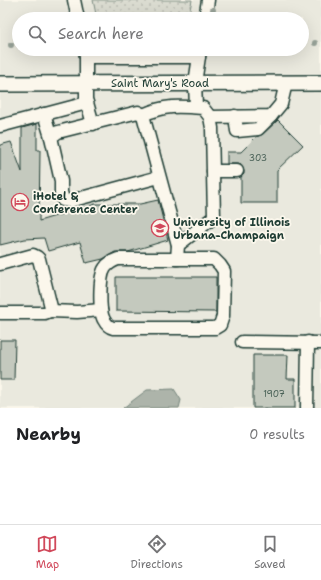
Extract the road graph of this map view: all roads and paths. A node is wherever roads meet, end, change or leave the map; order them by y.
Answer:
1 (208, 0) edge
2 (70, 2) edge
3 (75, 12) edge
4 (206, 12) edge
5 (86, 56) edge
6 (200, 56) edge
7 (195, 83) junction
8 (286, 83) junction
9 (321, 83) edge
10 (0, 84) edge
11 (86, 84) junction
12 (87, 103) junction
13 (196, 107) junction
14 (44, 114) junction
15 (143, 115) junction
16 (210, 116) junction
17 (93, 124) junction
18 (0, 126) edge
19 (51, 137) junction
20 (237, 170) dead end
21 (213, 171) junction
22 (159, 177) junction
23 (178, 245) junction
24 (177, 259) junction
25 (0, 264) edge
26 (101, 310) junction
27 (50, 311) junction
28 (0, 313) edge
29 (242, 342) dead end
30 (308, 342) junction
31 (321, 342) edge
32 (307, 408) edge

1 - 4 lane
2 - 3 lane
5 - 11 lane
6 - 7 lane
7 - 8 main road, Saint Mary's Road
7 - 11 main road, Saint Mary's Road
7 - 13 lane
8 - 9 main road, Saint Mary's Road
8 - 16 lane
10 - 11 main road, Saint Mary's Road
11 - 12 lane
12 - 14 lane
12 - 17 lane
13 - 15 lane
13 - 16 lane
14 - 18 lane
14 - 19 lane
15 - 17 lane
15 - 22 lane
16 - 21 lane
17 - 19 lane
19 - 22 lane
20 - 21 lane
21 - 23 lane
22 - 23 lane
23 - 24 lane
24 - 26 lane
24 - 26 lane
25 - 27 lane
26 - 27 lane
27 - 28 lane
29 - 30 lane
30 - 31 lane
30 - 32 lane

